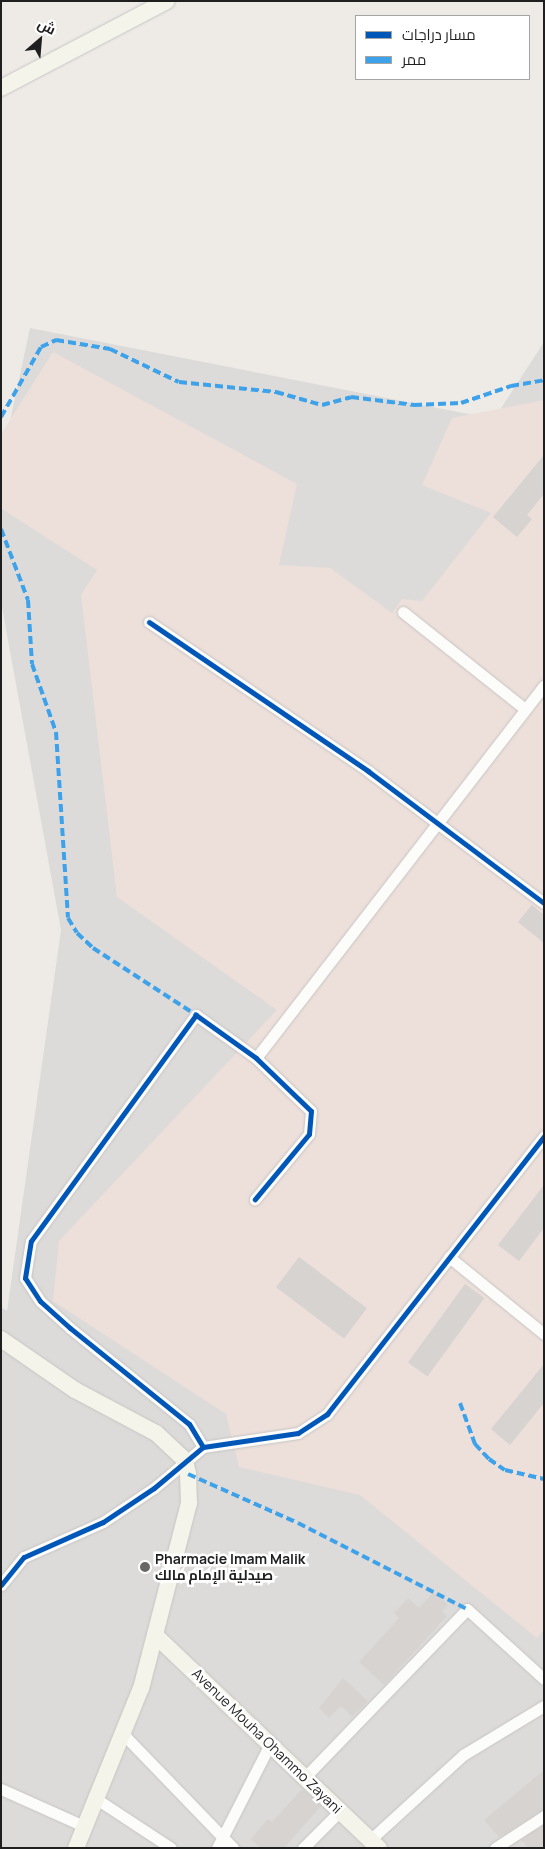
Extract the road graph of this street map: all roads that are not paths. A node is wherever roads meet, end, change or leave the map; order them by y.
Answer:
1 (167, 1) edge
2 (1, 88) edge
3 (402, 612) dead end
4 (149, 622) dead end
5 (544, 685) edge
6 (525, 709) junction
7 (436, 824) junction
8 (544, 903) edge
9 (256, 1058) junction
10 (544, 1136) edge
11 (255, 1199) dead end
12 (449, 1257) junction
13 (544, 1334) edge
14 (1, 1339) edge
15 (203, 1447) junction
16 (185, 1460) junction
17 (1, 1585) edge
18 (155, 1634) junction
19 (544, 1679) edge
20 (544, 1706) edge
21 (124, 1735) junction
22 (270, 1744) junction
23 (305, 1777) junction
24 (1, 1789) edge
25 (98, 1800) junction
26 (340, 1811) junction
27 (544, 1816) edge
28 (86, 1827) junction
29 (222, 1837) junction
30 (375, 1844) edge
31 (501, 1846) edge
32 (76, 1848) edge
33 (171, 1848) edge
34 (217, 1848) edge
35 (233, 1848) edge
36 (303, 1848) edge

1 - 2 street
3 - 6 street
4 - 7 street
5 - 6 street
6 - 7 street
7 - 8 street
7 - 9 street
9 - 11 street
9 - 15 street
10 - 12 street
12 - 13 street
12 - 15 street
14 - 16 street
15 - 16 street
16 - 17 street
16 - 18 street
18 - 21 street
18 - 22 street, Avenue Mouha Ohammo Zayani
19 - 23 street
20 - 30 street
21 - 25 street
21 - 29 street
22 - 23 street, Avenue Mouha Ohammo Zayani
22 - 29 street
23 - 26 street, Avenue Mouha Ohammo Zayani
24 - 28 street
25 - 28 street
25 - 33 street
26 - 30 street, Avenue Mouha Ohammo Zayani
26 - 36 street
27 - 31 street
28 - 32 street
29 - 34 street
29 - 35 street

